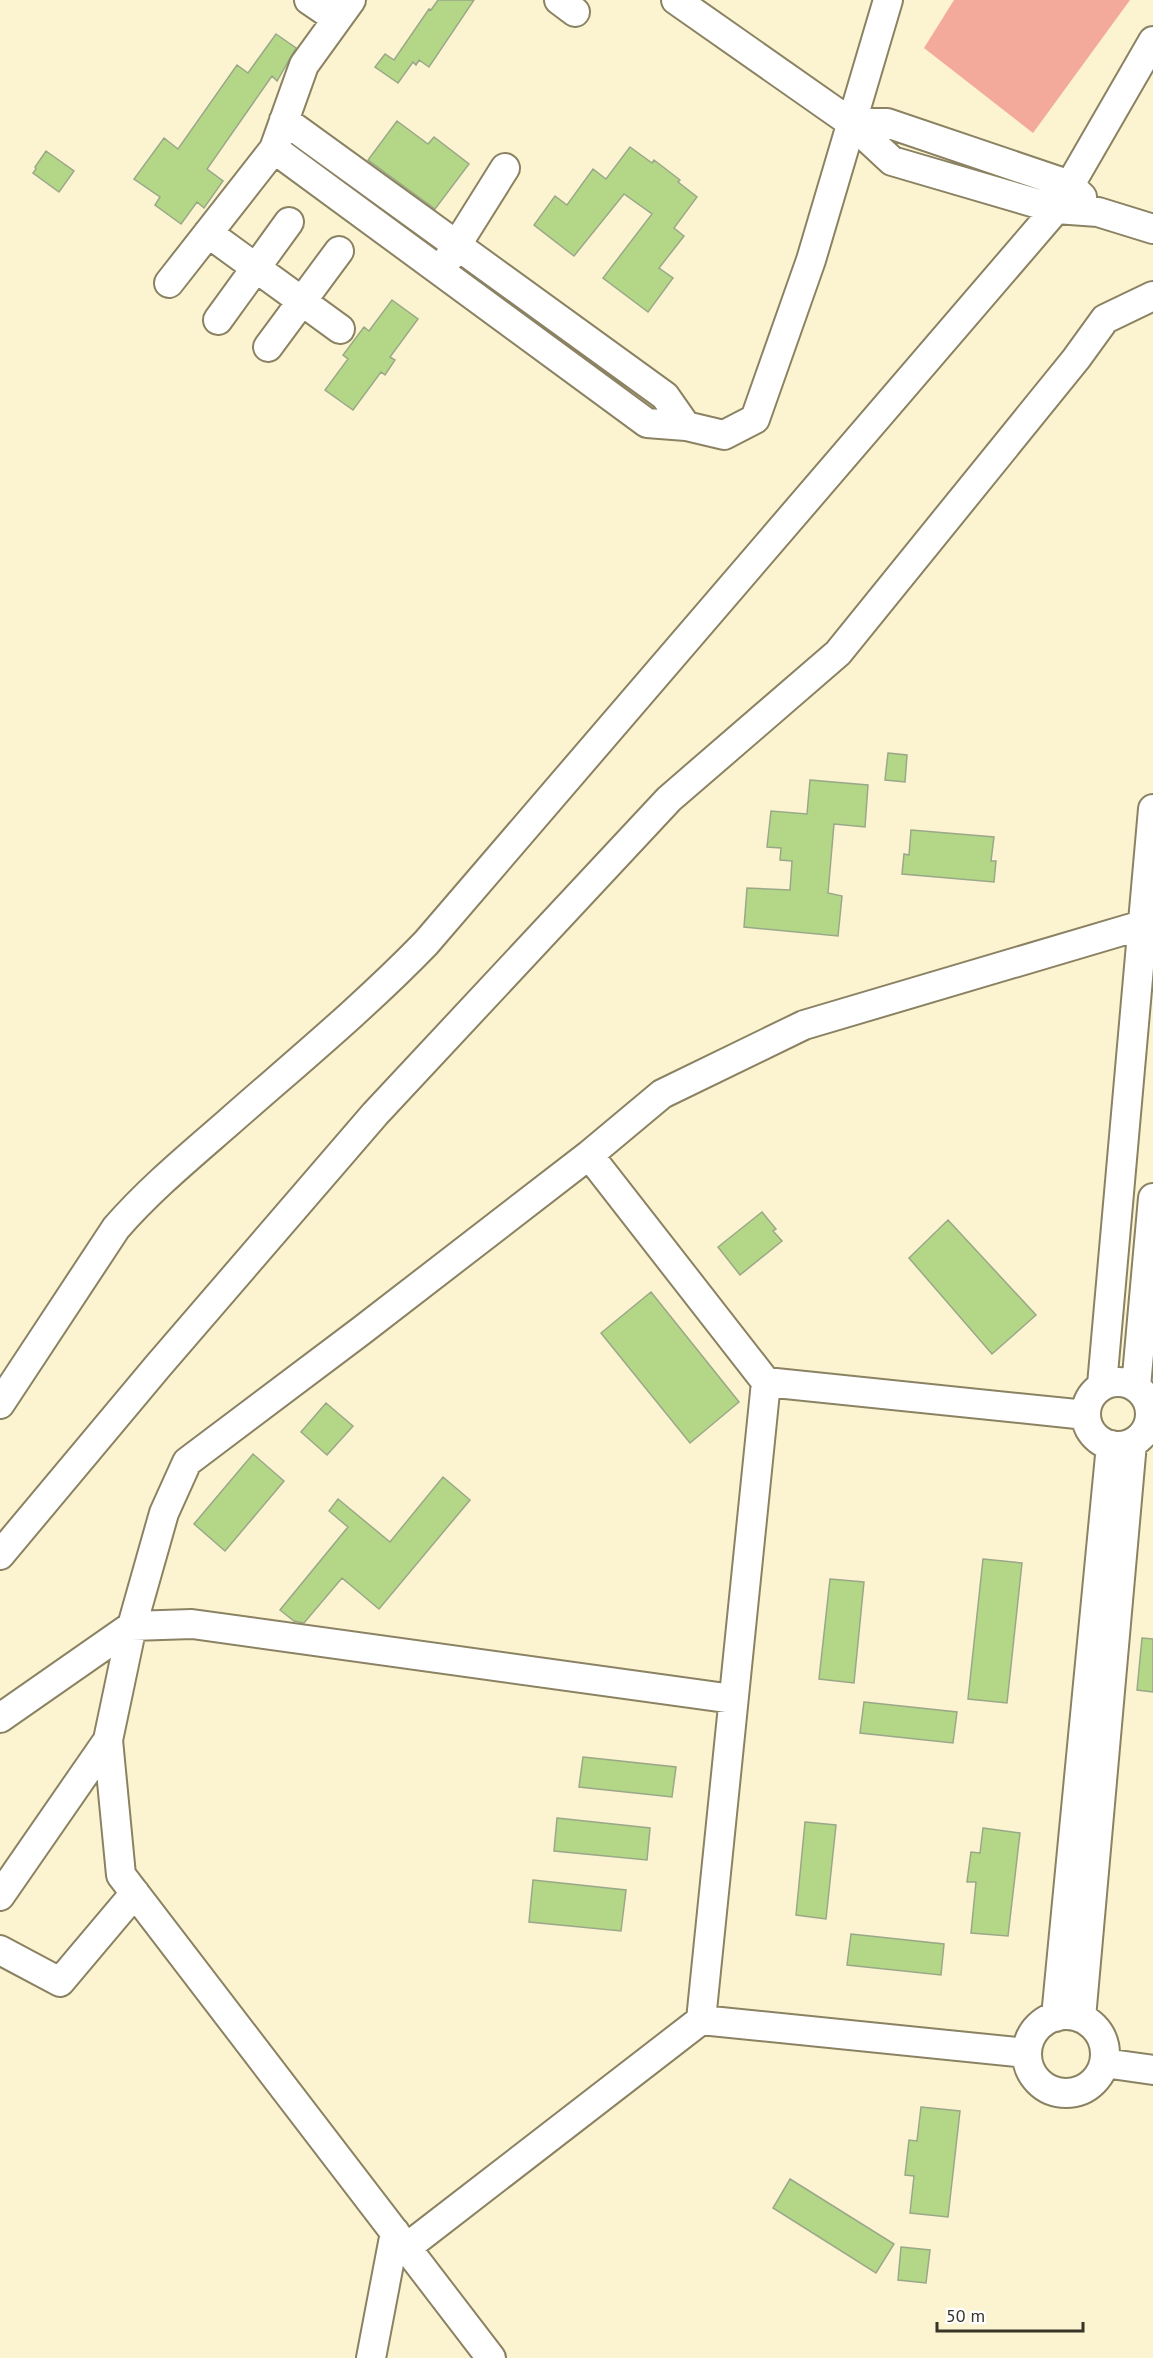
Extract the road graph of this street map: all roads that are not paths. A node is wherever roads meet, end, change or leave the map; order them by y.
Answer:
1 (309, 0) edge
2 (676, 0) edge
3 (888, 0) edge
4 (344, 10) edge
5 (1153, 41) edge
6 (284, 120) junction
7 (850, 122) junction
8 (274, 149) junction
9 (505, 168) dead end
10 (1063, 197) junction
11 (289, 222) dead end
12 (1153, 229) edge
13 (208, 233) junction
14 (457, 245) junction
15 (339, 251) dead end
16 (256, 267) junction
17 (440, 271) junction
18 (169, 283) dead end
19 (1153, 296) edge
20 (302, 301) junction
21 (218, 320) dead end
22 (340, 328) dead end
23 (268, 347) dead end
24 (686, 426) junction
25 (1153, 809) edge
26 (1148, 925) edge
27 (589, 1155) junction
28 (1153, 1198) edge
29 (1150, 1275) edge
30 (766, 1382) junction
31 (1102, 1385) junction
32 (1147, 1402) edge
33 (0, 1404) edge
34 (1086, 1415) junction
35 (1122, 1444) junction
36 (0, 1555) edge
37 (132, 1626) junction
38 (734, 1699) junction
39 (0, 1718) edge
40 (108, 1740) junction
41 (135, 1893) junction
42 (0, 1896) edge
43 (0, 1950) edge
44 (1069, 2017) junction
45 (701, 2020) junction
46 (1027, 2054) junction
47 (1104, 2063) junction
48 (1153, 2070) edge
49 (400, 2240) junction
50 (371, 2358) edge
51 (491, 2358) edge

1 - 4 lane
2 - 7 lane
3 - 7 lane
4 - 6 lane
5 - 10 lane
6 - 8 lane
6 - 14 lane
7 - 10 lane
7 - 24 lane
8 - 13 lane
8 - 17 lane
9 - 14 lane
10 - 12 lane
10 - 33 lane
11 - 16 lane
13 - 16 lane
13 - 18 lane
14 - 17 lane
14 - 24 lane
15 - 20 lane
16 - 20 lane
16 - 21 lane
17 - 24 lane
19 - 36 lane
20 - 22 lane
20 - 23 lane
25 - 26 lane
26 - 27 lane
26 - 31 lane
27 - 30 lane
27 - 37 lane
28 - 29 lane
29 - 32 lane
30 - 34 lane
30 - 38 lane
31 - 32 lane
31 - 34 lane
32 - 35 lane
34 - 35 lane
35 - 44 lane
37 - 38 lane
37 - 39 lane
37 - 40 lane
38 - 45 lane
40 - 41 lane
40 - 42 lane
41 - 43 lane
41 - 49 lane
44 - 46 lane
44 - 47 lane
45 - 46 lane
45 - 49 lane
46 - 47 lane
47 - 48 lane
49 - 50 lane
49 - 51 lane

